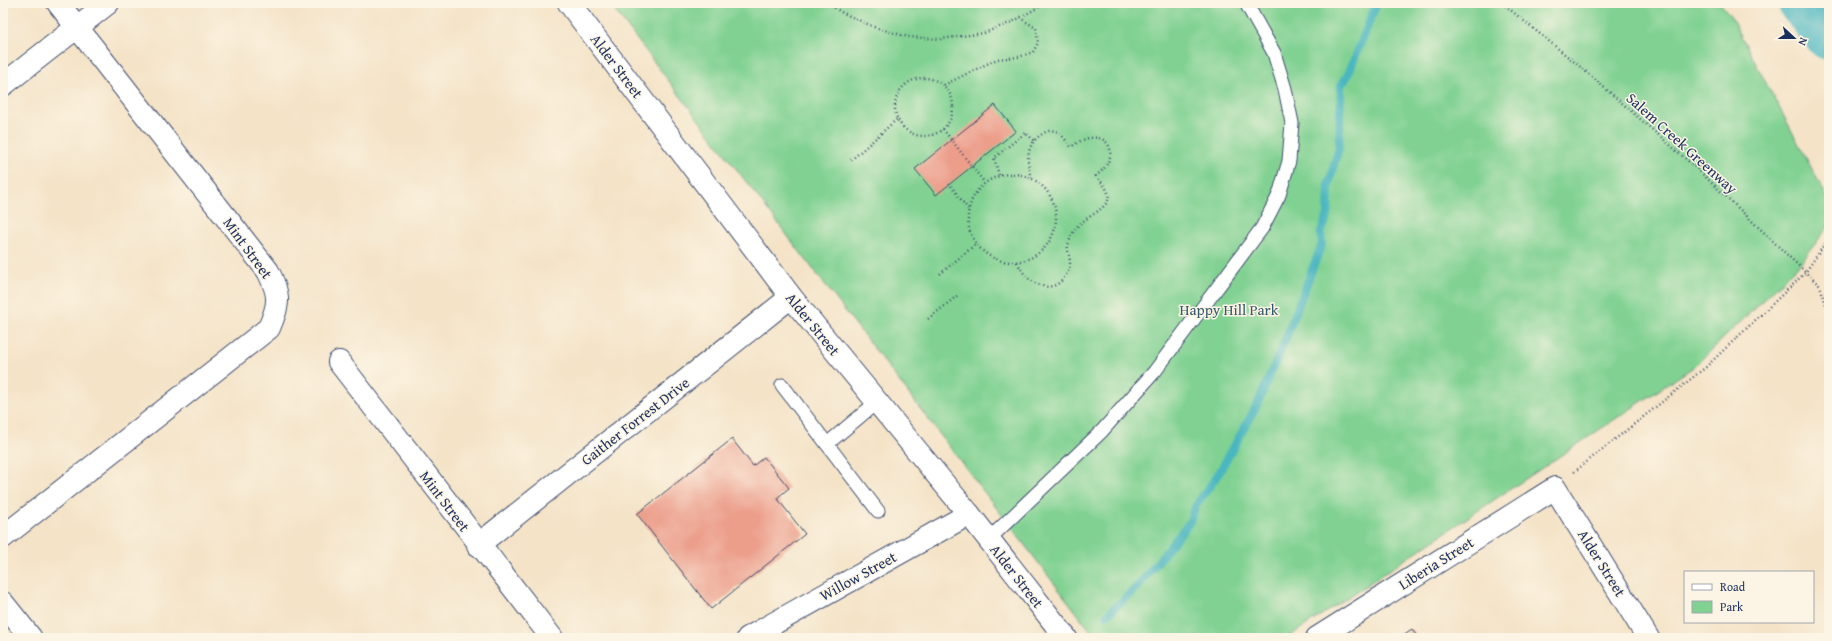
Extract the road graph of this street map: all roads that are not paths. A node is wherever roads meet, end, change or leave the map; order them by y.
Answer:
1 (58, 3) edge
2 (108, 3) edge
3 (569, 3) edge
4 (1246, 3) edge
5 (77, 27) junction
6 (3, 85) edge
7 (791, 297) junction
8 (339, 362) dead end
9 (782, 385) dead end
10 (877, 402) junction
11 (827, 444) junction
12 (1555, 488) joint
13 (878, 511) dead end
14 (969, 514) junction
15 (3, 537) edge
16 (989, 539) junction
17 (478, 545) junction
18 (3, 603) edge
19 (31, 638) edge
20 (552, 638) edge
21 (748, 638) edge
22 (1066, 638) edge
23 (1317, 638) edge
24 (1648, 638) edge

1 - 5 street, Mint Street
2 - 5 street
3 - 7 street, Alder Street
4 - 16 lane
5 - 6 street
5 - 15 street, Mint Street
7 - 10 street, Alder Street
7 - 17 street, Gaither Forrest Drive
8 - 17 street, Mint Street
9 - 11 lane
10 - 11 lane
10 - 14 street, Alder Street
11 - 13 lane
12 - 23 street, Liberia Street
12 - 24 street, Alder Street
14 - 16 street, Alder Street
14 - 21 street, Willow Street
16 - 22 street, Alder Street
17 - 20 street, Mint Street
18 - 19 street

